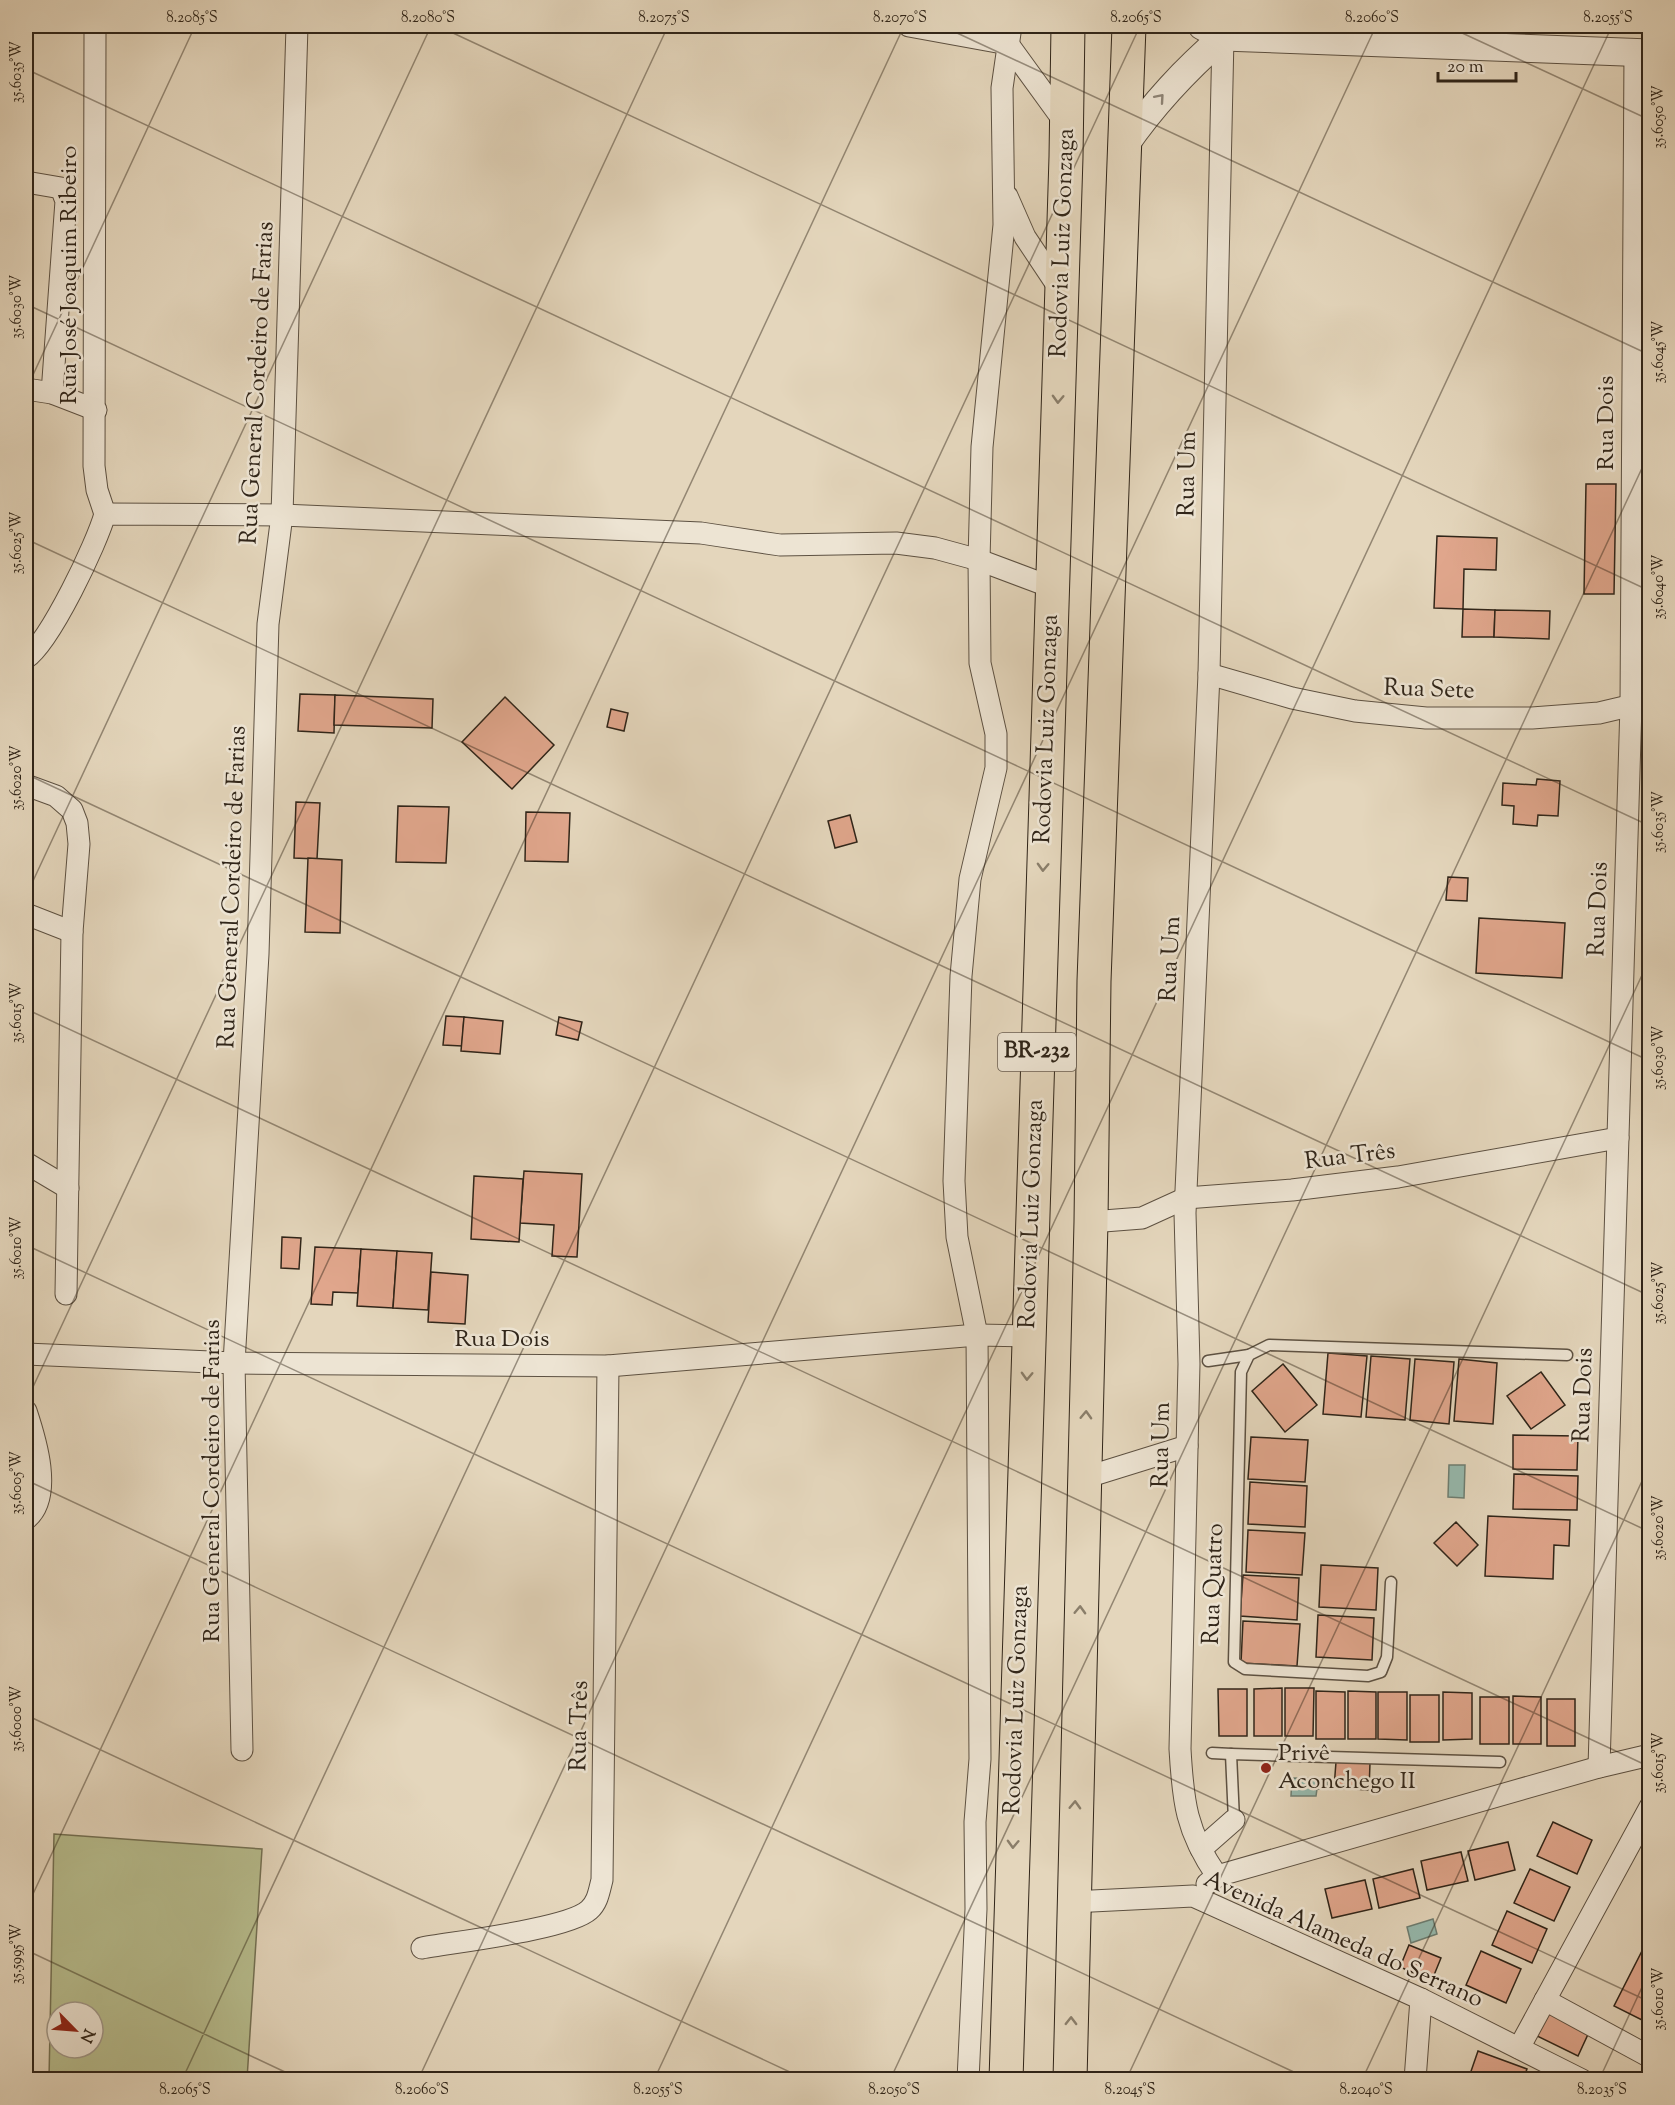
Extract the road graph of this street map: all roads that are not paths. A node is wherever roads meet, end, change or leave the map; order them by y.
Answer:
1 (297, 26) edge
2 (909, 26) edge
3 (1068, 26) edge
4 (1129, 26) edge
5 (1212, 31) edge
6 (95, 34) dead end
7 (1009, 34) edge
8 (1642, 52) edge
9 (1066, 126) junction
10 (1125, 145) junction
11 (26, 182) edge
12 (1004, 187) junction
13 (1062, 291) junction
14 (26, 389) edge
15 (52, 393) junction
16 (96, 410) junction
17 (105, 514) junction
18 (282, 516) junction
19 (979, 560) junction
20 (1051, 587) junction
21 (26, 658) edge
22 (1209, 674) junction
23 (1640, 703) edge
24 (26, 785) edge
25 (26, 914) edge
26 (72, 932) junction
27 (1618, 1138) junction
28 (26, 1163) edge
29 (68, 1188) junction
30 (1186, 1198) junction
31 (1091, 1222) junction
32 (66, 1294) dead end
33 (977, 1335) junction
34 (1029, 1336) junction
35 (26, 1354) edge
36 (1249, 1355) junction
37 (1568, 1355) dead end
38 (234, 1363) junction
39 (1198, 1363) junction
40 (608, 1366) junction
41 (26, 1411) edge
42 (1187, 1446) junction
43 (1084, 1478) junction
44 (26, 1519) edge
45 (1391, 1582) dead end
46 (242, 1750) dead end
47 (1212, 1753) dead end
48 (1231, 1754) junction
49 (1650, 1755) edge
50 (1500, 1762) dead end
51 (1599, 1767) junction
52 (1650, 1807) edge
53 (1234, 1820) joint
54 (1201, 1849) junction
55 (1217, 1876) junction
56 (1193, 1896) junction
57 (1072, 1902) junction
58 (422, 1948) dead end
59 (1421, 1999) junction
60 (1545, 2000) junction
61 (1518, 2048) junction
62 (1650, 2057) edge
63 (968, 2079) edge
64 (1006, 2079) edge
65 (1070, 2079) edge
66 (1415, 2079) edge
67 (1582, 2079) edge

1 - 18 street, Rua General Cordeiro de Farias
2 - 7 street
3 - 9 highway, Rodovia Luiz Gonzaga / BR-232
4 - 10 highway, BR-232
5 - 8 street
10 -> 5 street
5 - 22 street, Rua Um
6 - 16 street, Rua José Joaquim Ribeiro
7 - 9 street
7 - 12 street
8 - 23 street, Rua Dois
9 - 13 highway, Rodovia Luiz Gonzaga / BR-232
10 - 31 highway, BR-232
11 - 15 street
12 - 13 street
12 - 19 street
13 -> 20 highway, Rodovia Luiz Gonzaga / BR-232
14 - 15 street
15 - 16 street
16 - 17 street, Rua José Joaquim Ribeiro
17 - 18 street
17 - 21 street
18 - 19 street
18 - 38 street, Rua General Cordeiro de Farias
19 - 20 street
19 - 33 street
20 -> 34 highway, Rodovia Luiz Gonzaga / BR-232
22 - 23 street, Rua Sete
22 - 30 street, Rua Um
23 - 27 street, Rua Dois
24 - 26 street
25 - 26 street
26 - 29 street
27 - 30 street, Rua Três
27 - 51 street, Rua Dois
28 - 29 street
29 - 32 street
30 - 31 street, Rua Três
30 - 39 street, Rua Um
43 -> 31 highway, BR-232
33 - 34 street, Rua Dois
33 - 40 street, Rua Dois
33 - 63 street
34 -> 64 highway, Rodovia Luiz Gonzaga / BR-232
35 - 38 street, Rua Dois
36 - 37 lane
36 - 39 lane
36 - 45 lane, Rua Quatro
38 - 40 street, Rua Dois
38 - 46 street, Rua General Cordeiro de Farias
39 - 42 street, Rua Um
40 - 58 street, Rua Três
41 - 44 street
42 - 43 street
42 - 54 street, Rua Um
57 -> 43 highway, BR-232
47 - 48 lane
48 - 50 lane
48 - 53 lane
49 - 51 street
51 - 55 street
52 - 60 street
53 - 54 street
54 - 55 street, Rua Um
55 - 56 street
56 - 57 street, Avenida Alameda do Serrano
56 - 59 street, Avenida Alameda do Serrano
65 -> 57 highway, BR-232
59 - 61 street, Avenida Alameda do Serrano
59 - 66 street
60 - 61 street
60 - 62 street
61 - 67 street, Avenida Alameda do Serrano

